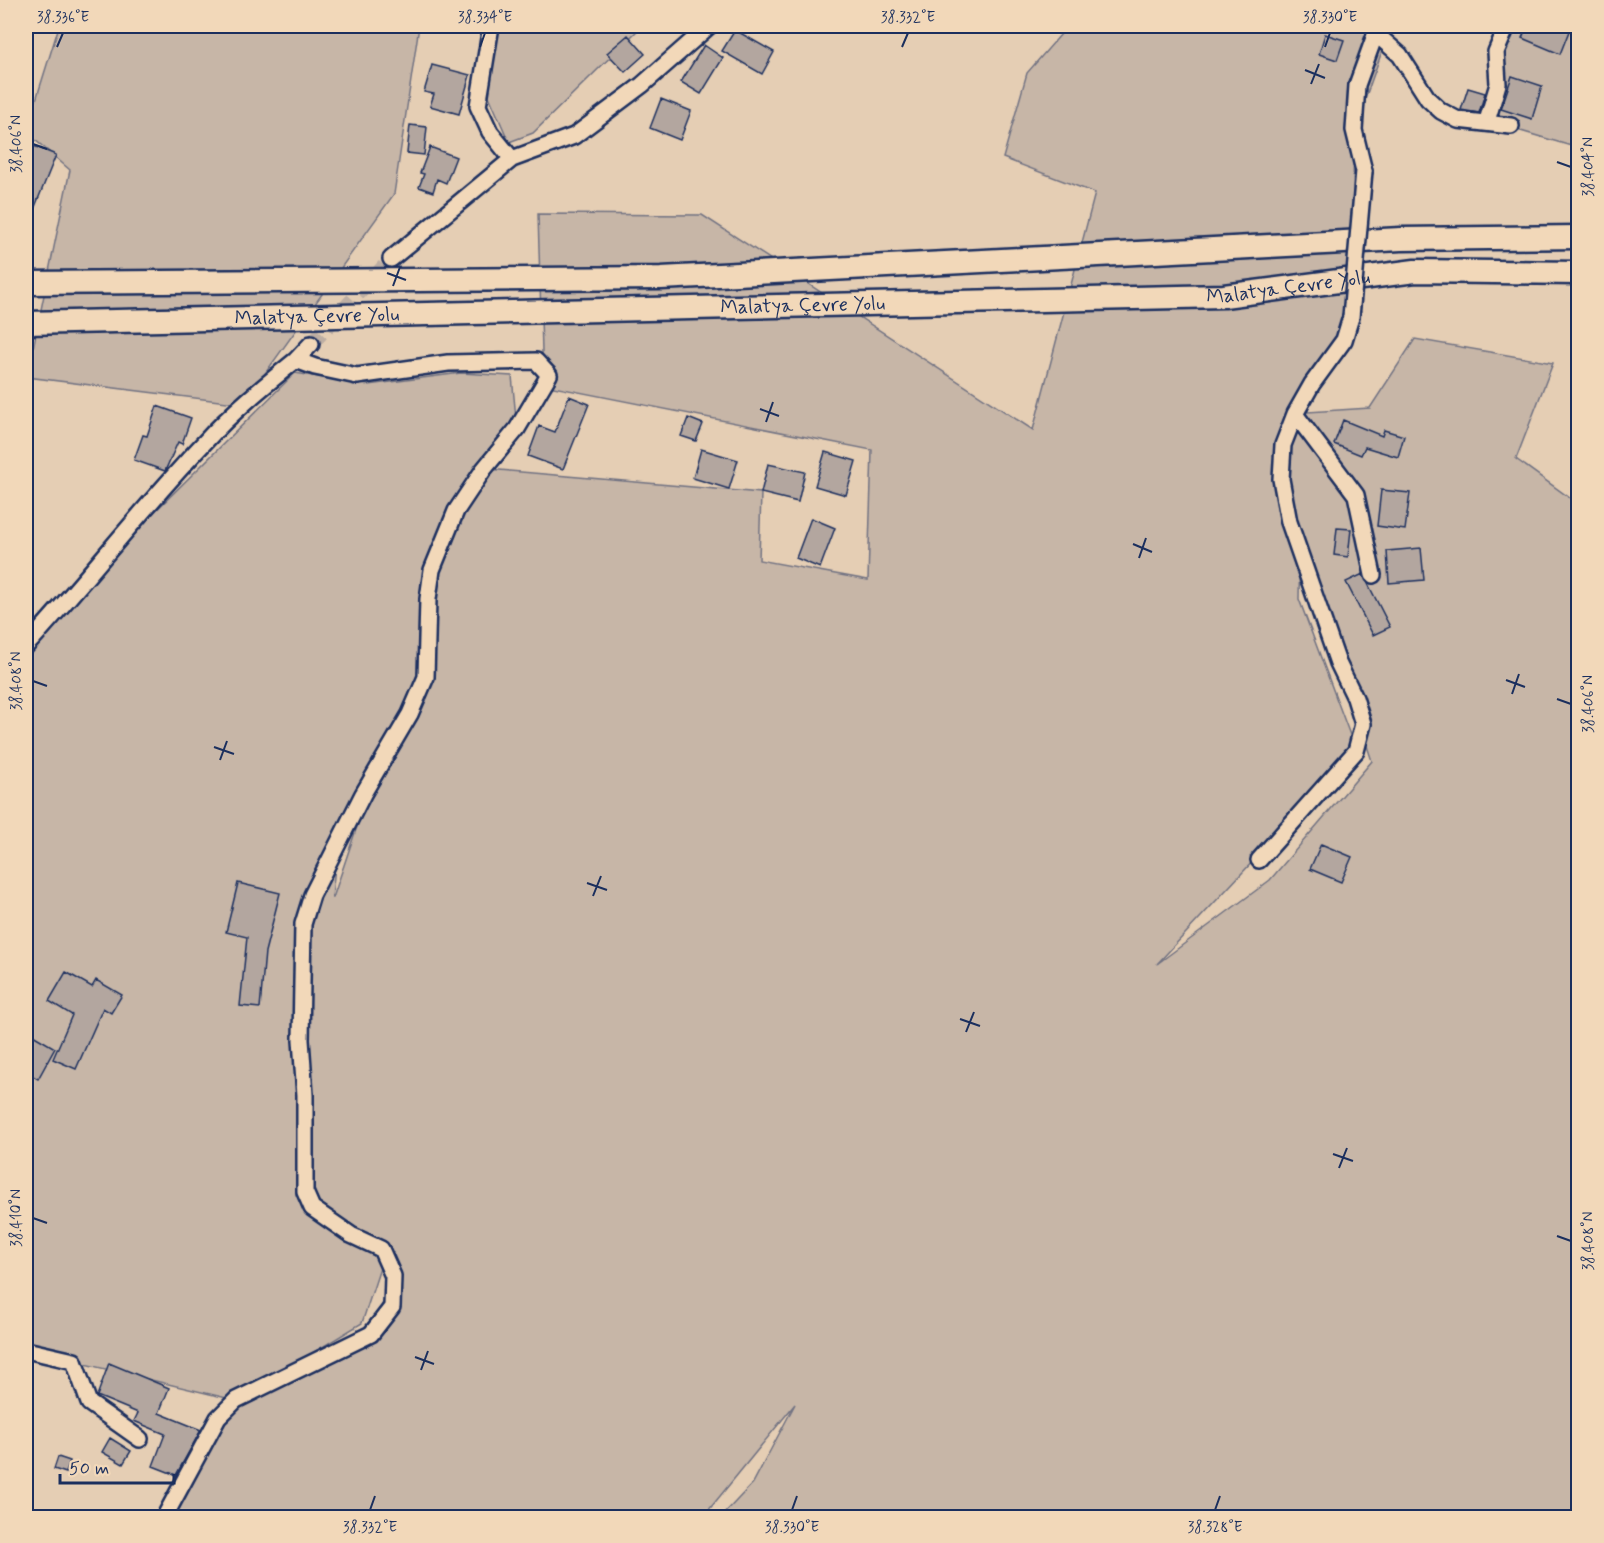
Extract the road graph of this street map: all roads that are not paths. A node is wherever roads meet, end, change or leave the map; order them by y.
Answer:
1 (491, 26) edge
2 (709, 26) edge
3 (1507, 26) edge
4 (1377, 29) edge
5 (1487, 121) junction
6 (1511, 126) dead end
7 (512, 159) junction
8 (1578, 237) edge
9 (391, 259) tunnel mouth
10 (1578, 273) edge
11 (26, 283) edge
12 (26, 323) edge
13 (311, 344) tunnel mouth
14 (296, 360) junction
15 (1294, 414) junction
16 (1373, 575) dead end
17 (26, 646) edge
18 (1259, 860) dead end
19 (26, 1350) edge
20 (140, 1438) dead end
21 (164, 1518) edge

1 - 7 street
2 - 7 street
3 - 5 street
4 - 5 street
4 - 15 street, bridge
5 - 6 street
7 - 9 street
8 - 11 highway, Malatya Çevre Yolu
10 - 12 highway, Malatya Çevre Yolu
13 - 14 street
14 - 17 street
14 - 21 street
15 - 16 street
15 - 18 street
19 - 20 street

